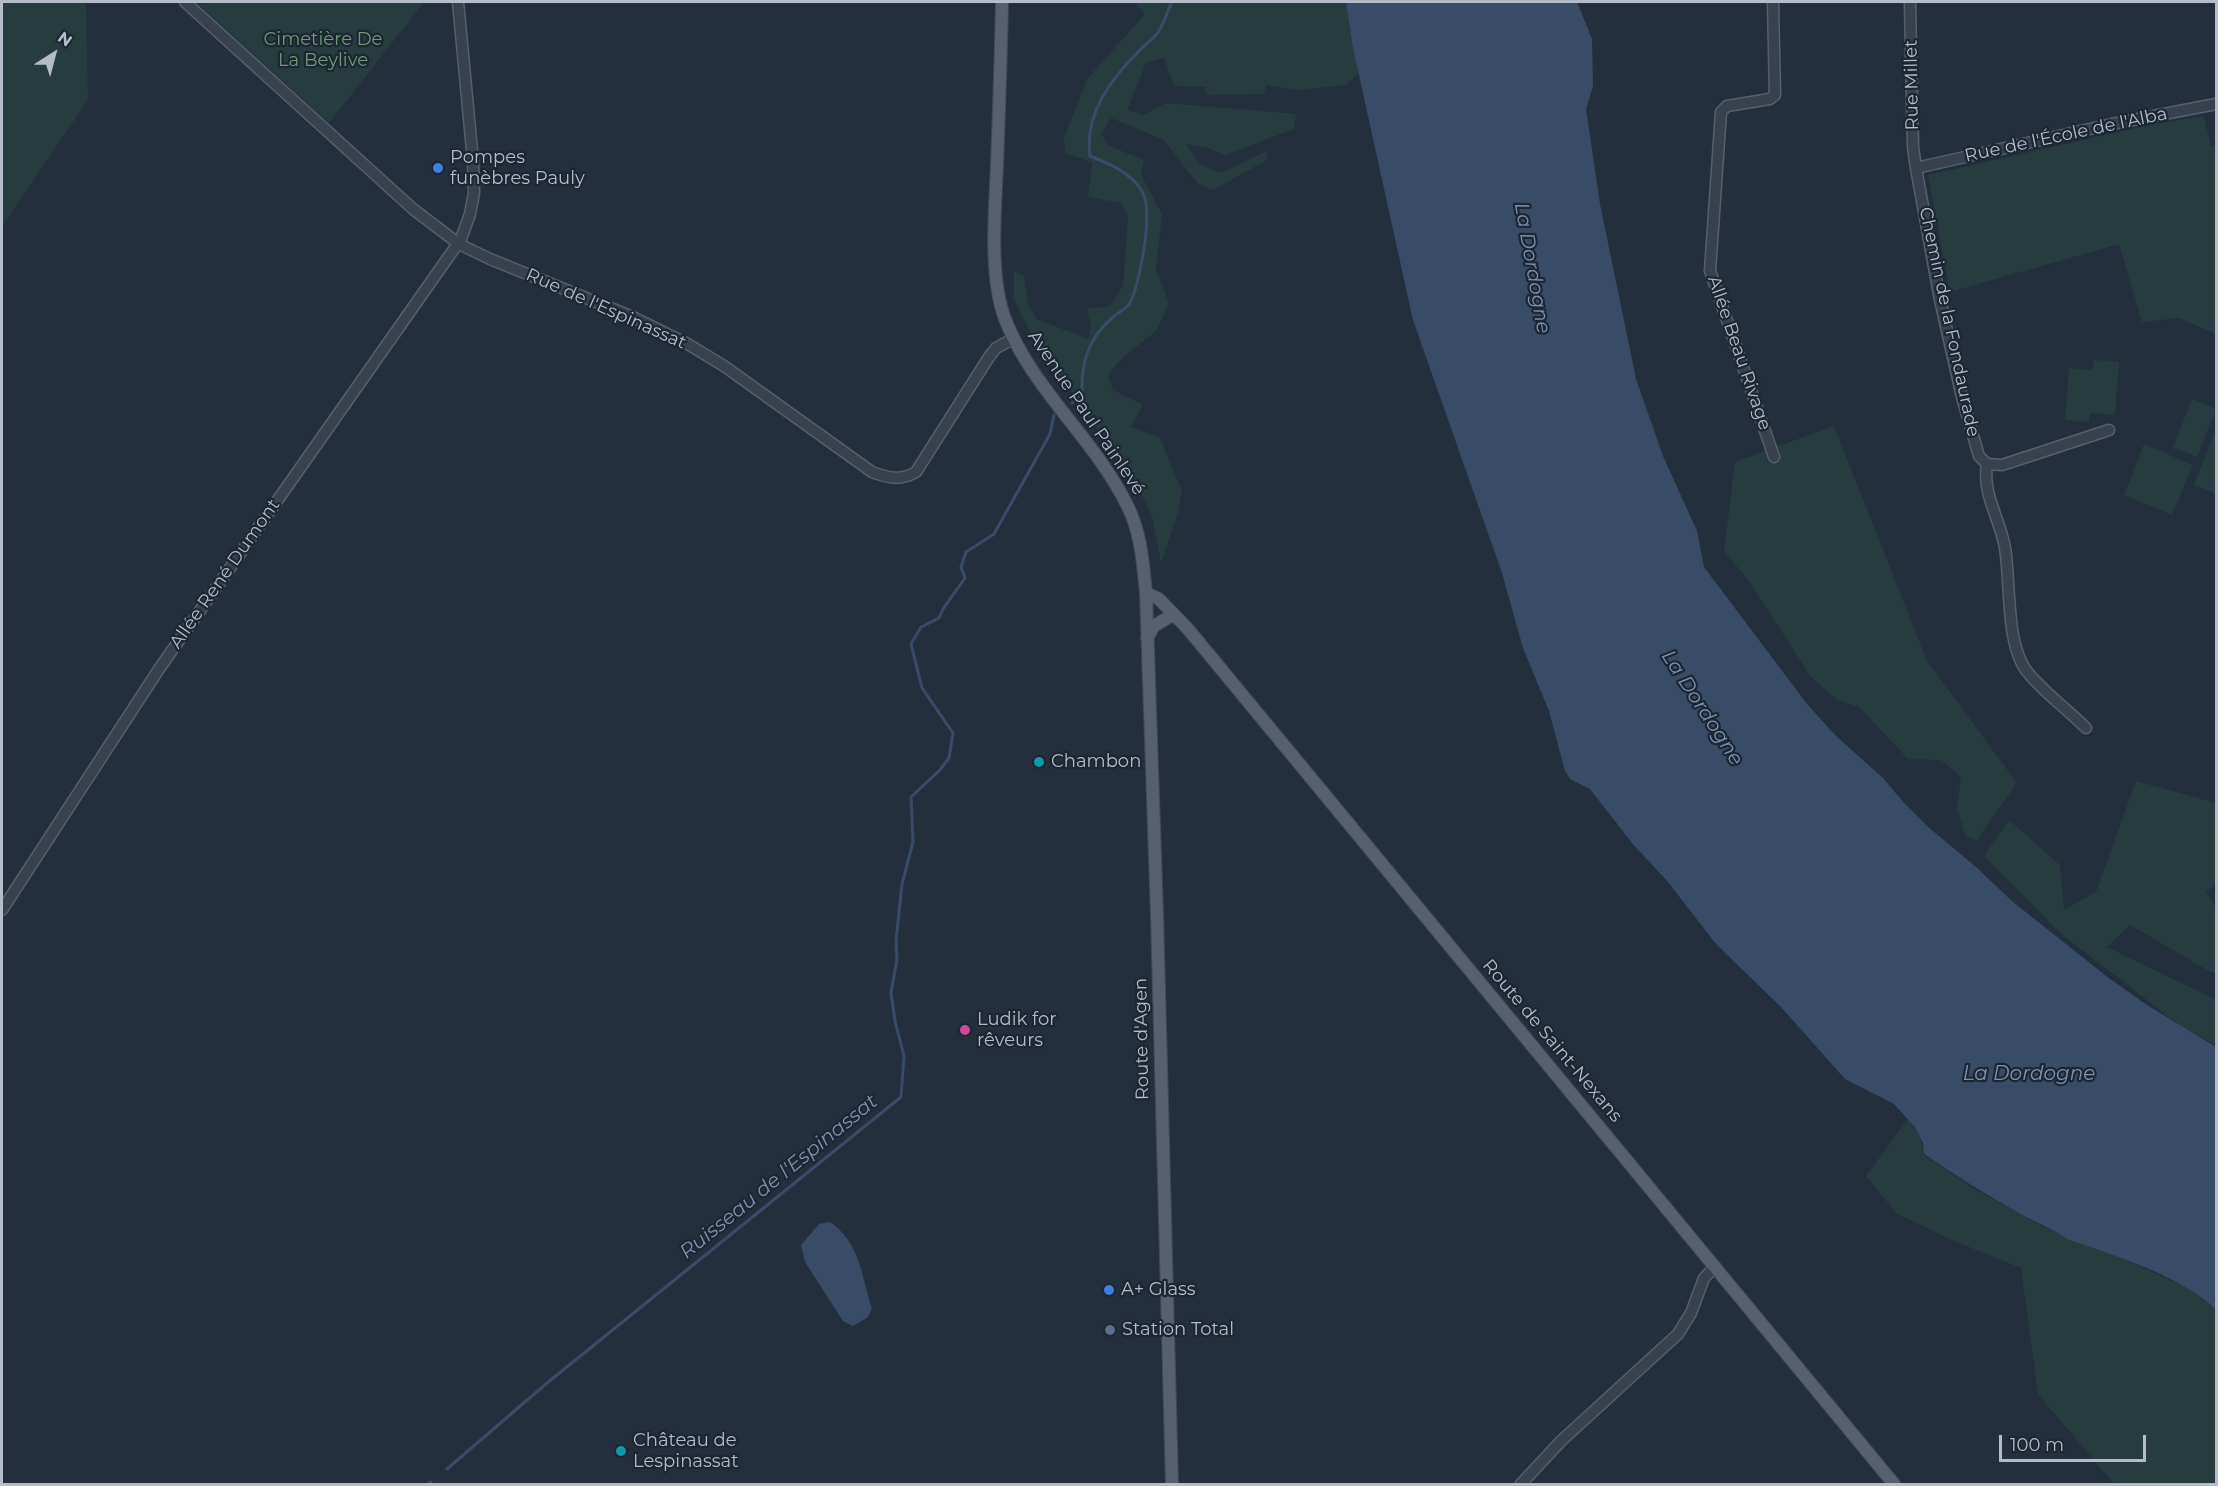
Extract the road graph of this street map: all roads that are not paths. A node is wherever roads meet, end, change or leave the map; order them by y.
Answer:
1 (185, 2) edge
2 (458, 2) edge
3 (1002, 2) edge
4 (1773, 2) edge
5 (1910, 2) edge
6 (2217, 104) edge
7 (1916, 168) junction
8 (459, 244) junction
9 (1013, 339) junction
10 (2109, 430) dead end
11 (1774, 457) dead end
12 (1988, 464) junction
13 (1146, 598) junction
14 (1175, 619) junction
15 (1147, 639) junction
16 (2086, 728) dead end
17 (2, 910) edge
18 (1715, 1267) junction
19 (1172, 1485) edge
20 (1521, 1485) edge
21 (1894, 1485) edge

1 - 8 street, Rue de l'Espinassat
2 - 8 street, Allée René Dumont
3 - 9 main road, Avenue Paul Painlevé
4 - 11 street, Allée Beau Rivage
5 - 7 street, Rue Millet
6 - 7 street, Rue de l'École de l'Alba
7 - 12 street, Chemin de la Fondaurade
8 - 9 street, Rue de l'Espinassat
8 - 17 street, Allée René Dumont
9 - 13 main road, Avenue Paul Painlevé
10 - 12 street
12 - 16 street, Chemin de la Fondaurade
13 - 14 main road, Route de Saint-Nexans
13 - 15 main road, Route d'Agen
14 - 15 main road
14 - 18 main road, Route de Saint-Nexans
15 - 19 main road, Route d'Agen
18 - 20 street
18 - 21 main road, Route de Saint-Nexans

